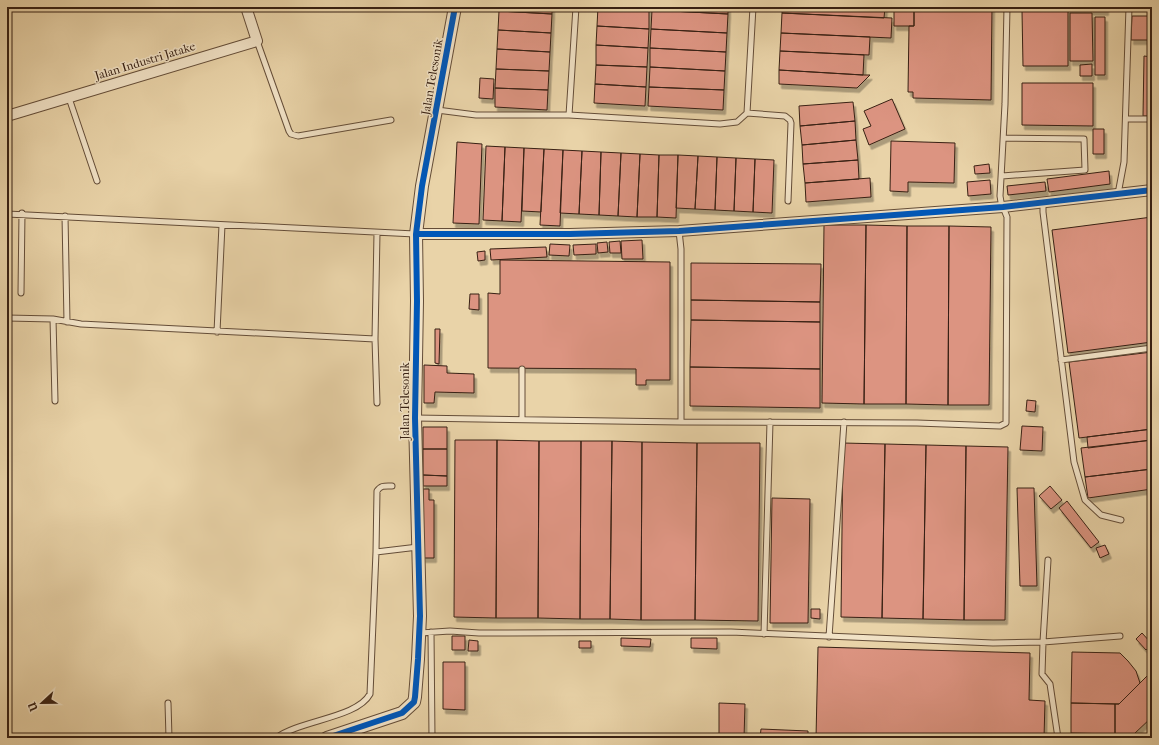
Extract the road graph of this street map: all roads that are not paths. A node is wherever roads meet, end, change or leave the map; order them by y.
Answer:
1 (246, 7) edge
2 (455, 7) edge
3 (576, 7) edge
4 (753, 7) edge
5 (1006, 7) edge
6 (1129, 7) edge
7 (257, 42) junction
8 (68, 98) junction
9 (437, 110) junction
10 (747, 112) junction
11 (569, 115) junction
12 (7, 116) edge
13 (1126, 119) junction
14 (1152, 119) edge
15 (391, 120) dead end
16 (1004, 138) junction
17 (1002, 176) junction
18 (97, 181) dead end
19 (1152, 190) edge
20 (1118, 194) junction
21 (788, 201) dead end
22 (1043, 203) junction
23 (1003, 207) junction
24 (22, 213) junction
25 (7, 214) edge
26 (66, 216) junction
27 (222, 225) junction
28 (679, 231) junction
29 (376, 233) junction
30 (416, 234) junction
31 (21, 293) dead end
32 (7, 318) edge
33 (53, 319) junction
34 (67, 322) junction
35 (217, 332) junction
36 (376, 339) junction
37 (1152, 348) edge
38 (1061, 360) junction
39 (522, 369) dead end
40 (55, 401) dead end
41 (377, 403) dead end
42 (415, 418) junction
43 (522, 420) junction
44 (681, 422) junction
45 (770, 422) junction
46 (844, 422) junction
47 (392, 486) dead end
48 (1121, 520) dead end
49 (7, 532) edge
50 (418, 547) junction
51 (376, 552) junction
52 (1048, 560) dead end
53 (7, 561) edge
54 (431, 632) junction
55 (419, 633) junction
56 (764, 634) junction
57 (1120, 636) dead end
58 (829, 637) junction
59 (1043, 642) junction
60 (168, 703) dead end
61 (169, 738) edge
62 (276, 738) edge
63 (327, 738) edge
64 (432, 738) edge
65 (1058, 738) edge

1 - 7 street
2 - 9 street, Jalan Telesonik
3 - 11 lane
4 - 10 lane
5 - 16 lane
6 - 13 lane
7 - 8 street, Jalan Industri Jatake
7 - 15 lane
8 - 12 street, Jalan Industri Jatake
8 - 18 lane
9 - 11 lane
9 - 30 street, Jalan Telesonik
10 - 11 lane
10 - 21 lane
13 - 14 lane
13 - 20 lane
16 - 17 lane
16 - 17 lane
17 - 23 lane
19 - 20 street
20 - 22 street
22 - 23 street
22 - 38 lane
23 - 28 street
23 - 46 lane
24 - 25 lane
24 - 26 lane
24 - 31 lane
26 - 27 lane
26 - 34 lane
27 - 29 lane
27 - 35 lane
28 - 30 street
28 - 44 lane
29 - 30 lane
29 - 36 lane
30 - 42 street, Jalan Telesonik
32 - 33 lane
33 - 34 lane
33 - 40 lane
34 - 35 lane
35 - 36 lane
36 - 41 lane
37 - 38 lane
38 - 48 lane
39 - 43 lane
42 - 43 lane
42 - 50 street, Jalan Telesonik
43 - 44 lane
44 - 45 lane
45 - 46 lane
45 - 56 lane
46 - 58 lane
47 - 51 lane
49 - 53 lane
50 - 51 lane
50 - 55 street, Jalan Telesonik
51 - 62 lane
52 - 59 lane
54 - 55 lane
54 - 56 lane
54 - 64 lane
55 - 63 street, Jalan Telesonik
56 - 58 lane
57 - 59 lane
58 - 59 lane
59 - 65 lane
60 - 61 lane

